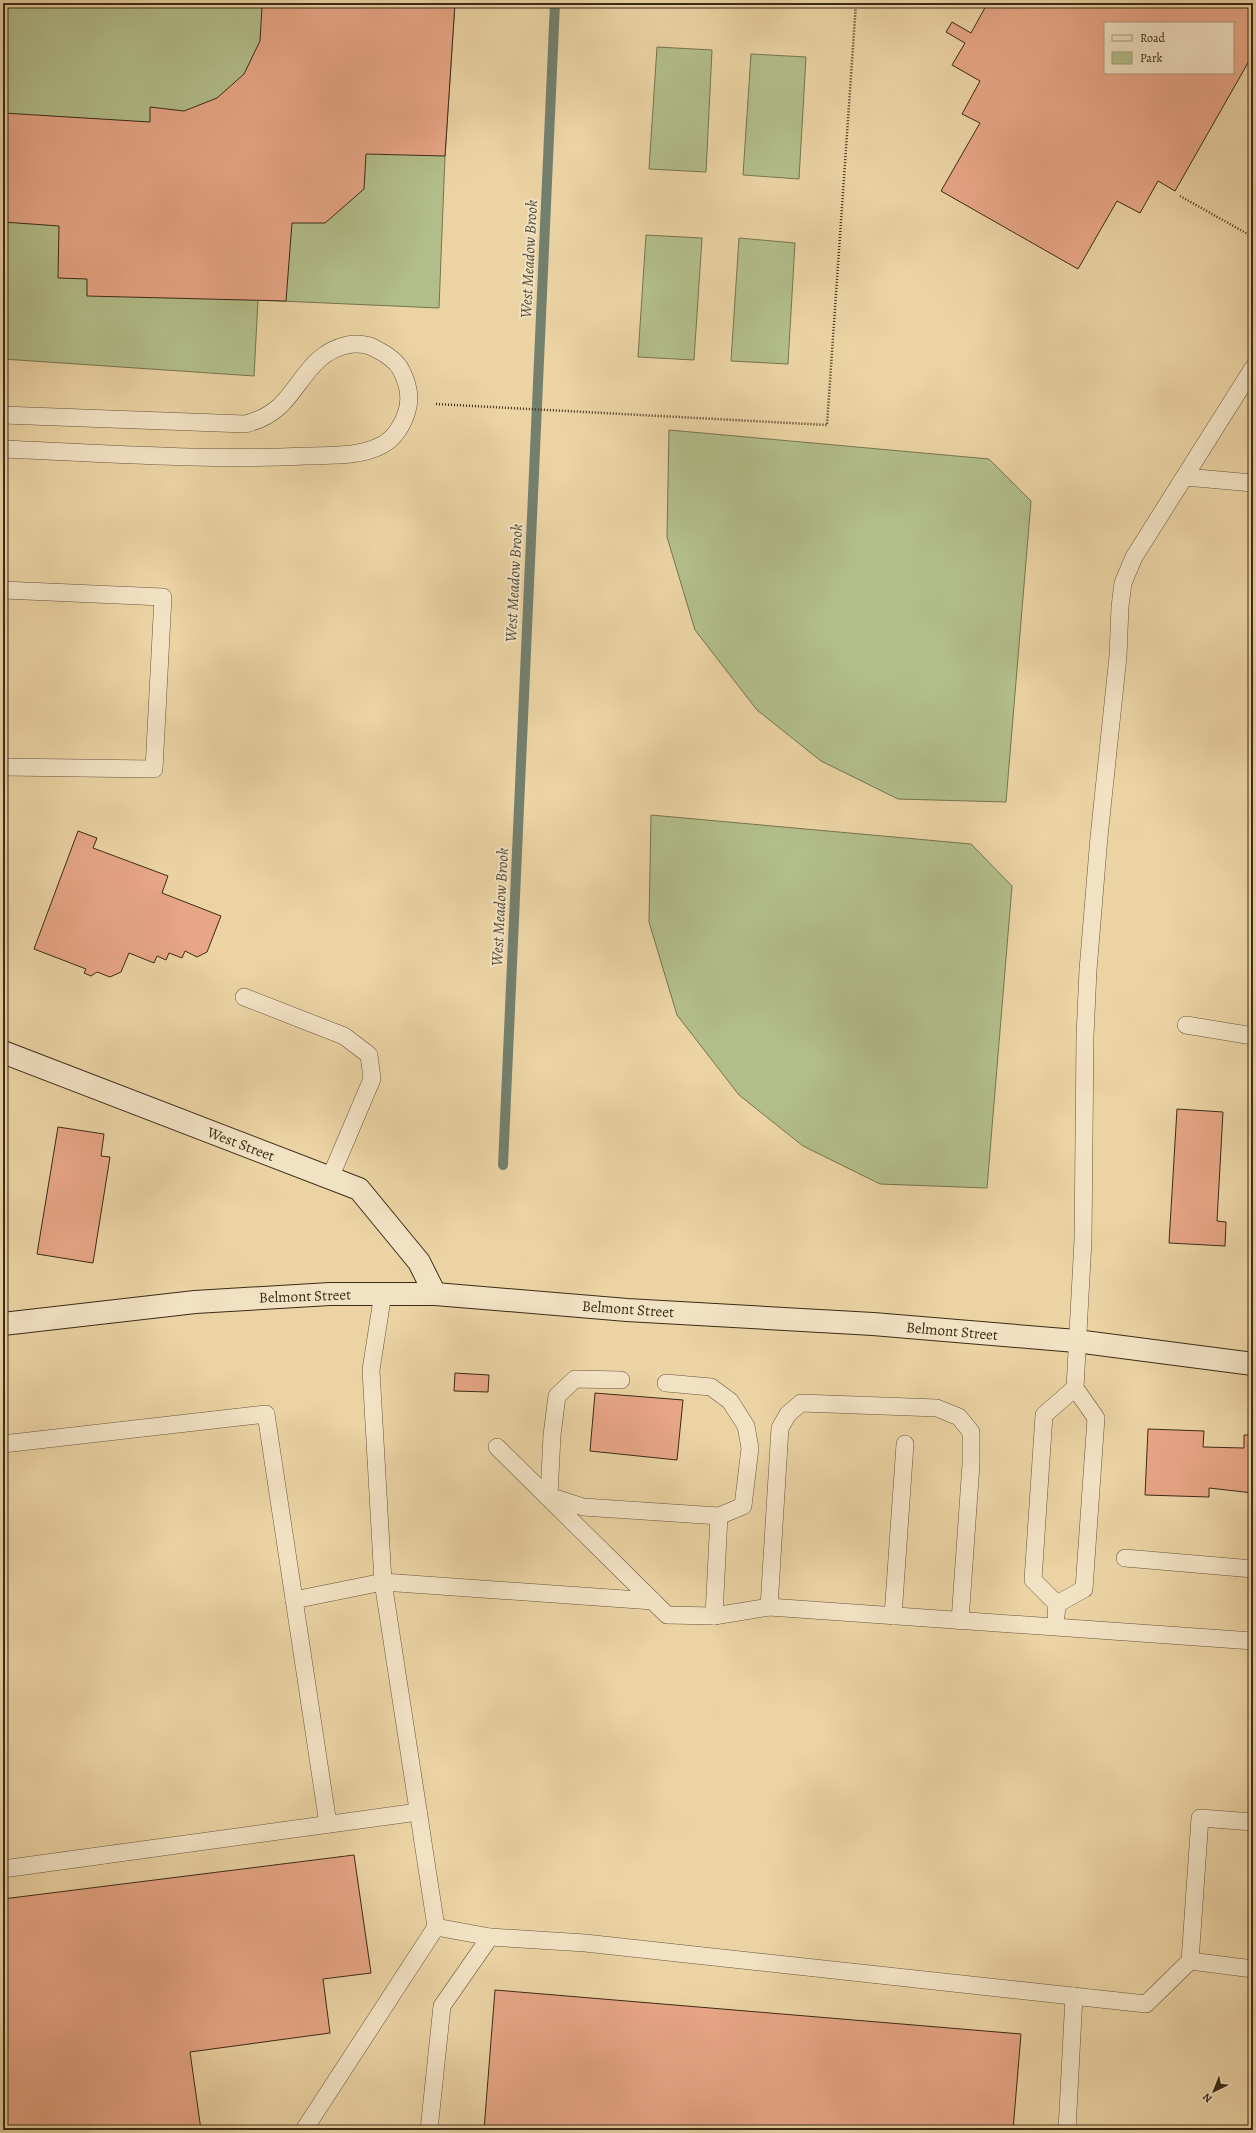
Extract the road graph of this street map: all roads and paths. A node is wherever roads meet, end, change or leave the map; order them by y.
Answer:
1 (856, 3) edge
2 (1180, 196) dead end
3 (1253, 237) edge
4 (1253, 368) edge
5 (409, 403) junction
6 (3, 415) edge
7 (3, 449) edge
8 (1185, 477) junction
9 (1253, 484) edge
10 (3, 590) edge
11 (3, 767) edge
12 (244, 997) dead end
13 (1186, 1026) dead end
14 (1253, 1036) edge
15 (3, 1052) edge
16 (330, 1178) junction
17 (382, 1293) junction
18 (435, 1294) junction
19 (3, 1324) edge
20 (1076, 1340) junction
21 (1253, 1364) edge
22 (621, 1380) dead end
23 (666, 1383) dead end
24 (1075, 1388) junction
25 (3, 1444) edge
26 (905, 1444) dead end
27 (497, 1447) dead end
28 (549, 1496) junction
29 (719, 1516) junction
30 (1125, 1558) dead end
31 (1253, 1569) edge
32 (383, 1582) junction
33 (294, 1600) junction
34 (654, 1601) junction
35 (1057, 1604) junction
36 (769, 1607) junction
37 (714, 1616) junction
38 (893, 1616) junction
39 (960, 1621) junction
40 (1055, 1628) junction
41 (1253, 1641) edge
42 (418, 1812) junction
43 (1253, 1822) edge
44 (328, 1824) junction
45 (3, 1869) edge
46 (436, 1927) junction
47 (490, 1937) junction
48 (1190, 1961) junction
49 (1253, 1968) edge
50 (1074, 1996) junction
51 (304, 2130) edge
52 (429, 2130) edge
53 (1066, 2130) edge

1 - 5 path
2 - 3 path
4 - 8 lane
5 - 6 lane
5 - 7 lane
8 - 9 lane
8 - 20 lane
10 - 11 lane
12 - 16 lane
13 - 14 lane
15 - 16 main road, West Street
16 - 18 main road, West Street
17 - 18 main road, Belmont Street
17 - 19 main road, Belmont Street
17 - 32 lane
18 - 20 main road, Belmont Street
20 - 21 main road, Belmont Street
20 - 24 lane
22 - 28 lane
23 - 29 lane
24 - 35 lane
24 - 35 lane
25 - 33 lane
26 - 38 lane
27 - 28 lane
28 - 29 lane
28 - 34 lane
29 - 37 lane
30 - 31 lane
32 - 33 lane
32 - 34 lane
32 - 42 lane
33 - 44 lane
34 - 37 lane
35 - 40 lane
36 - 37 lane
36 - 38 lane
36 - 39 lane
38 - 39 lane
39 - 40 lane
40 - 41 lane
42 - 44 lane
42 - 46 lane
43 - 48 lane
44 - 45 lane
46 - 47 lane
46 - 51 lane
47 - 50 lane
47 - 52 lane
48 - 49 lane
48 - 50 lane
50 - 53 lane

